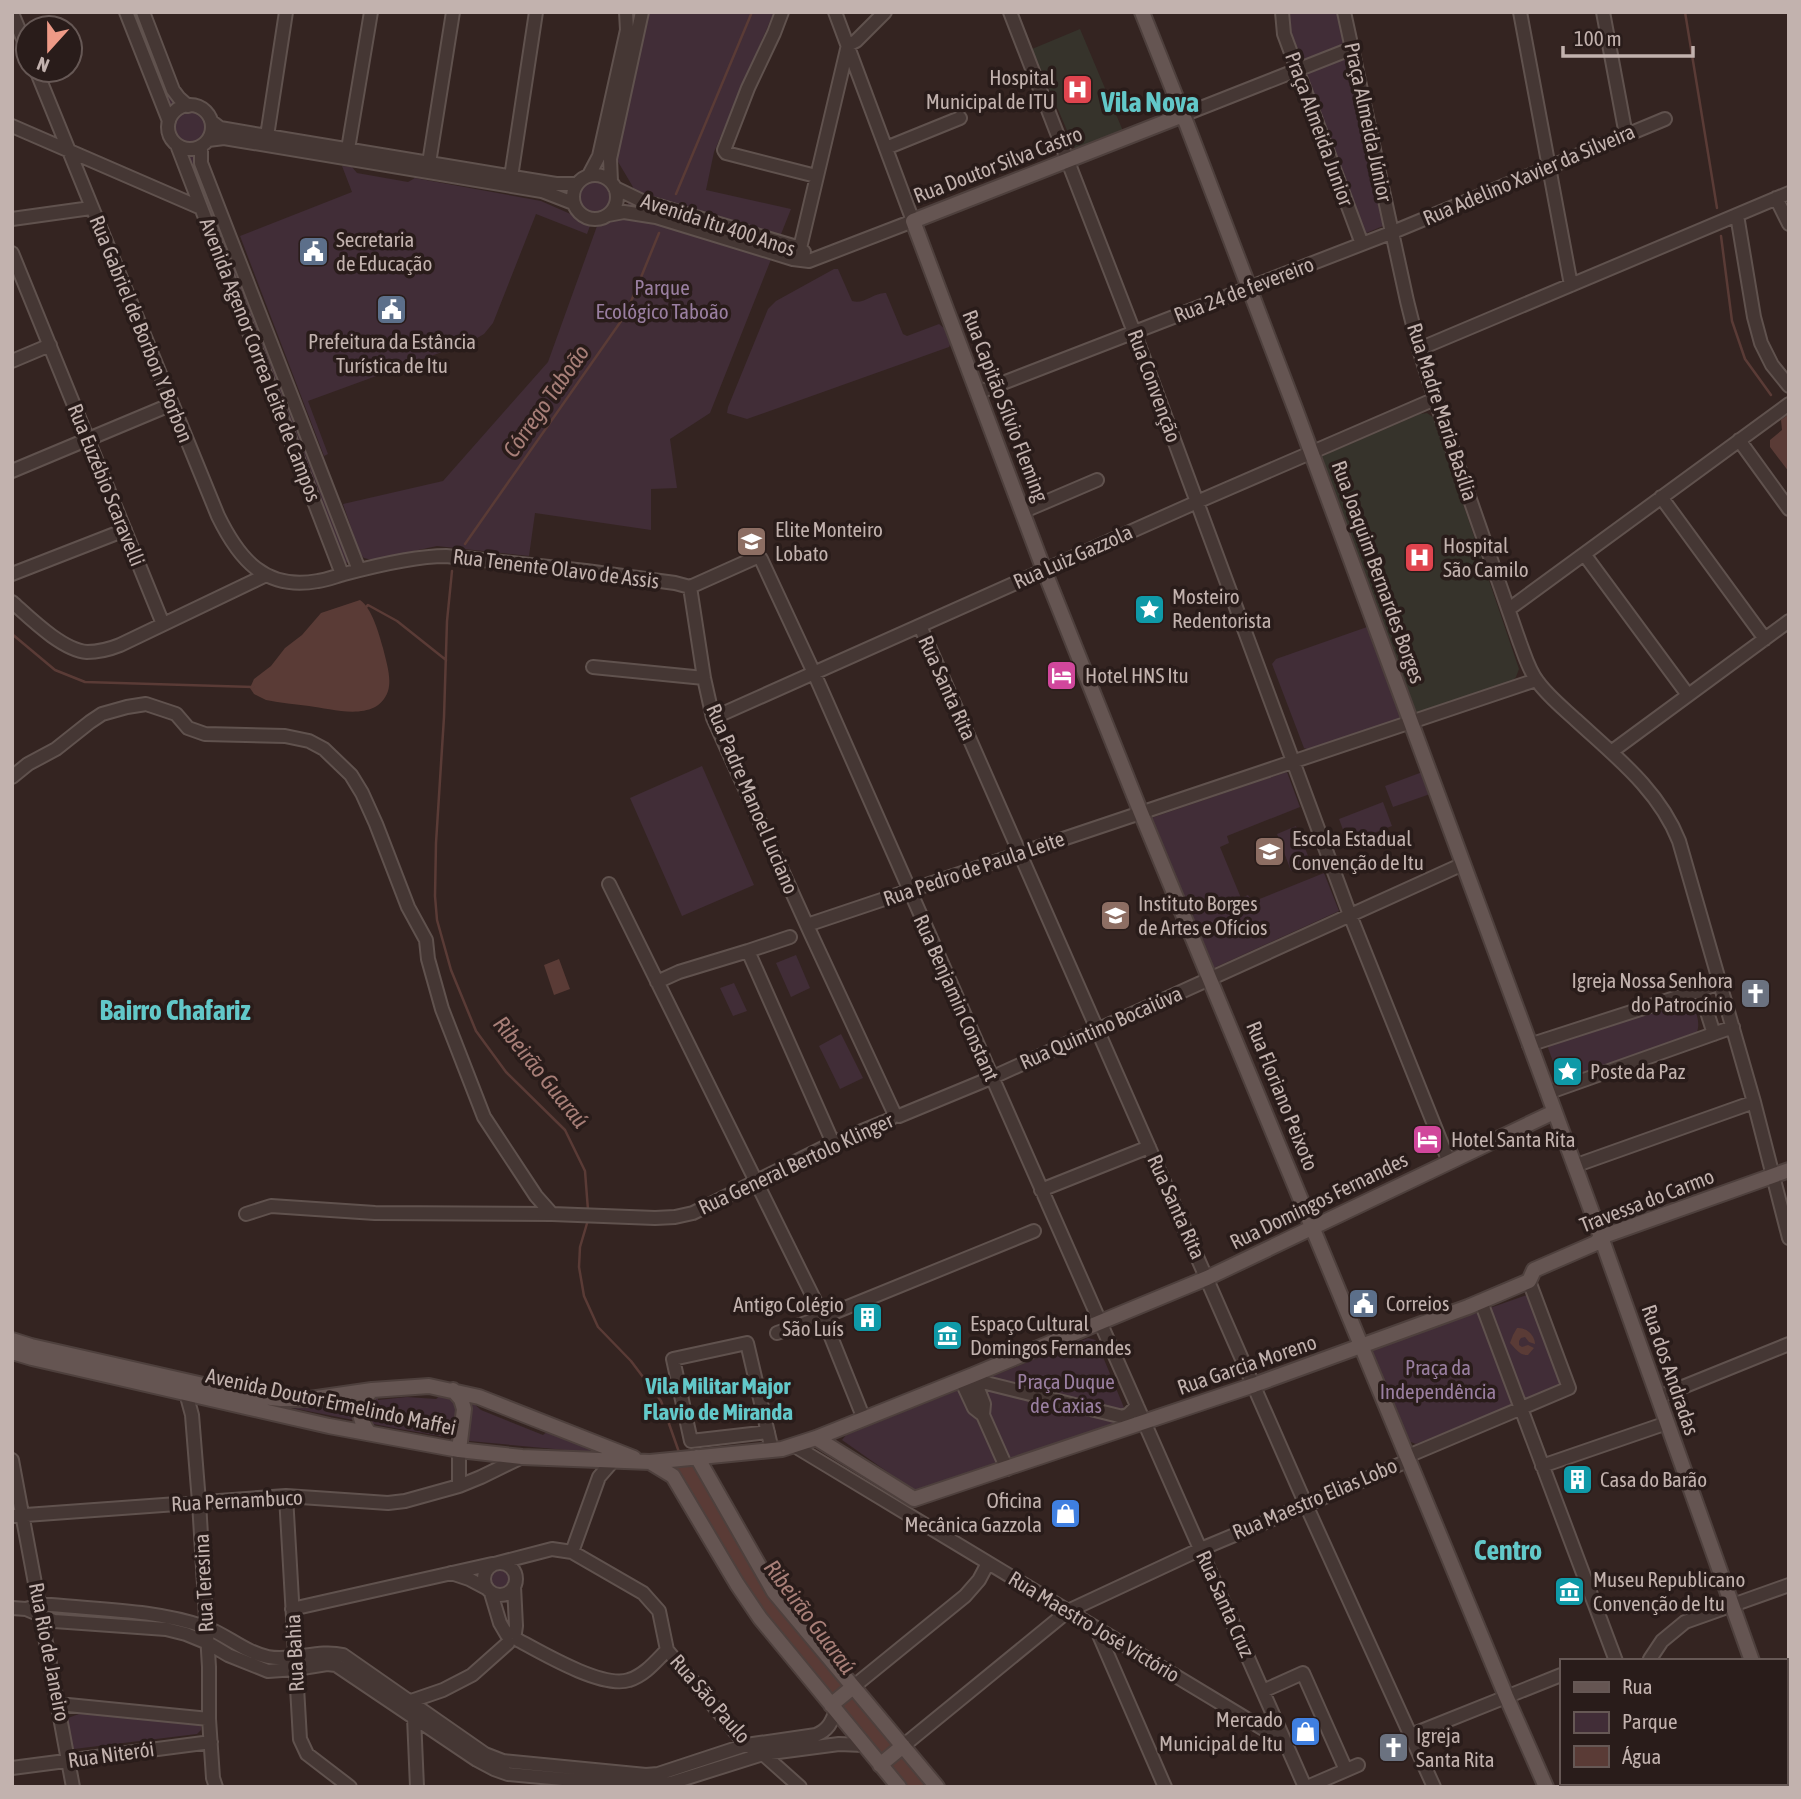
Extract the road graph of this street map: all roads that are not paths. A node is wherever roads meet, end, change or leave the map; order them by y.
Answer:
1 (126, 12) edge
2 (143, 12) edge
3 (371, 12) edge
4 (453, 12) edge
5 (536, 12) edge
6 (626, 12) edge
7 (642, 12) edge
8 (782, 12) edge
9 (835, 12) edge
10 (885, 12) edge
11 (1010, 12) edge
12 (1142, 12) edge
13 (1282, 12) edge
14 (1344, 12) edge
15 (1520, 12) edge
16 (1603, 12) edge
17 (281, 13) edge
18 (848, 45) junction
19 (1353, 48) junction
20 (1297, 70) junction
21 (42, 84) edge
22 (188, 106) junction
23 (1183, 114) junction
24 (960, 118) dead end
25 (1665, 119) dead end
26 (169, 121) junction
27 (211, 121) junction
28 (12, 126) edge
29 (1626, 135) junction
30 (268, 136) junction
31 (204, 143) junction
32 (177, 145) junction
33 (886, 148) junction
34 (348, 149) junction
35 (71, 151) junction
36 (1067, 160) junction
37 (429, 163) junction
38 (1549, 167) junction
39 (589, 175) junction
40 (816, 176) junction
41 (511, 177) junction
42 (191, 184) junction
43 (576, 184) junction
44 (613, 184) junction
45 (1789, 193) edge
46 (174, 195) junction
47 (1776, 198) junction
48 (573, 203) junction
49 (92, 208) junction
50 (201, 208) junction
51 (608, 215) junction
52 (1737, 215) junction
53 (12, 219) edge
54 (913, 220) junction
55 (1789, 224) edge
56 (1393, 232) junction
57 (1362, 244) junction
58 (796, 253) junction
59 (14, 260) edge
60 (816, 260) joint
61 (1571, 285) junction
62 (1250, 287) junction
63 (1134, 332) junction
64 (50, 345) junction
65 (1419, 349) junction
66 (12, 361) edge
67 (1789, 386) edge
68 (977, 393) junction
69 (1435, 399) junction
70 (172, 404) junction
71 (1789, 404) edge
72 (88, 439) junction
73 (1739, 440) junction
74 (1311, 452) junction
75 (12, 471) edge
76 (1097, 480) dead end
77 (1661, 497) junction
78 (1197, 502) junction
79 (1789, 509) edge
80 (1022, 512) junction
81 (125, 530) junction
82 (1584, 554) junction
83 (359, 570) junction
84 (1044, 570) junction
85 (12, 574) edge
86 (342, 574) junction
87 (266, 575) junction
88 (690, 587) junction
89 (12, 601) edge
90 (1509, 609) junction
91 (1789, 621) edge
92 (163, 624) junction
93 (920, 626) junction
94 (1765, 639) junction
95 (593, 667) dead end
96 (814, 673) junction
97 (705, 678) junction
98 (1536, 680) junction
99 (1688, 695) junction
100 (713, 718) junction
101 (1411, 723) junction
102 (1611, 752) junction
103 (1293, 762) junction
104 (12, 777) edge
105 (1142, 813) junction
106 (1019, 854) junction
107 (1463, 864) junction
108 (609, 884) dead end
109 (909, 891) junction
110 (1350, 915) junction
111 (807, 925) junction
112 (790, 937) dead end
113 (748, 951) junction
114 (1211, 979) junction
115 (657, 982) junction
116 (1721, 983) junction
117 (1700, 989) junction
118 (1733, 1027) junction
119 (1096, 1030) junction
120 (1714, 1034) junction
121 (1529, 1045) junction
122 (991, 1078) junction
123 (1547, 1093) junction
124 (1755, 1102) junction
125 (1554, 1112) junction
126 (895, 1115) junction
127 (833, 1143) junction
128 (1149, 1147) junction
129 (1449, 1162) junction
130 (1574, 1166) junction
131 (1789, 1170) edge
132 (1773, 1176) junction
133 (756, 1182) junction
134 (1041, 1190) junction
135 (246, 1214) dead end
136 (552, 1214) junction
137 (1313, 1226) junction
138 (1034, 1231) dead end
139 (1601, 1237) junction
140 (1789, 1238) edge
141 (1208, 1278) junction
142 (1529, 1281) junction
143 (1481, 1302) junction
144 (823, 1317) junction
145 (1100, 1322) junction
146 (777, 1333) dead end
147 (12, 1340) edge
148 (1789, 1345) edge
149 (1362, 1346) junction
150 (12, 1352) edge
151 (969, 1378) junction
152 (1254, 1385) junction
153 (372, 1390) junction
154 (453, 1390) junction
155 (186, 1393) junction
156 (1658, 1397) junction
157 (206, 1398) junction
158 (1137, 1406) junction
159 (1520, 1408) junction
160 (192, 1415) junction
161 (864, 1419) junction
162 (1144, 1422) junction
163 (1667, 1423) junction
164 (461, 1426) junction
165 (768, 1432) junction
166 (369, 1433) junction
167 (816, 1438) junction
168 (431, 1445) junction
169 (793, 1446) junction
170 (458, 1450) junction
171 (772, 1450) junction
172 (1408, 1456) junction
173 (522, 1457) junction
174 (683, 1458) junction
175 (12, 1460) edge
176 (586, 1460) junction
177 (612, 1462) junction
178 (648, 1462) junction
179 (1542, 1466) junction
180 (1007, 1469) junction
181 (673, 1476) junction
182 (599, 1477) junction
183 (459, 1486) junction
184 (286, 1496) junction
185 (914, 1499) junction
186 (200, 1502) junction
187 (1306, 1505) junction
188 (902, 1511) junction
189 (18, 1515) edge
190 (1201, 1549) junction
191 (572, 1552) junction
192 (532, 1554) junction
193 (988, 1563) junction
194 (495, 1564) junction
195 (451, 1573) junction
196 (515, 1582) junction
197 (1789, 1585) edge
198 (488, 1590) junction
199 (1732, 1606) junction
200 (12, 1608) edge
201 (292, 1609) junction
202 (41, 1611) junction
203 (1068, 1611) junction
204 (207, 1628) junction
205 (1096, 1628) junction
206 (512, 1637) junction
207 (208, 1643) junction
208 (667, 1650) junction
209 (228, 1655) junction
210 (295, 1656) junction
211 (1615, 1659) edge
212 (1649, 1659) edge
213 (1751, 1659) edge
214 (209, 1667) junction
215 (296, 1669) junction
216 (1560, 1675) edge
217 (1263, 1691) junction
218 (1506, 1696) junction
219 (840, 1699) junction
220 (411, 1701) junction
221 (58, 1704) junction
222 (414, 1717) junction
223 (209, 1719) junction
224 (1410, 1735) junction
225 (211, 1742) junction
226 (1286, 1742) junction
227 (746, 1745) junction
228 (863, 1745) junction
229 (763, 1754) junction
230 (891, 1756) junction
231 (69, 1760) junction
232 (12, 1768) edge
233 (519, 1778) edge
234 (660, 1781) edge
235 (73, 1787) edge
236 (216, 1787) edge
237 (350, 1787) edge
238 (417, 1787) edge
239 (800, 1787) edge
240 (899, 1787) edge
241 (937, 1787) edge
242 (1165, 1787) edge
243 (1306, 1787) edge
244 (1434, 1787) edge
245 (1546, 1787) edge

1 - 26 street
2 - 22 street
3 - 34 street
4 - 37 street
5 - 41 street
6 - 39 street
7 - 44 street
8 - 40 street
9 - 18 street, Rua Capitão Sílvio Fleming
10 - 18 street
11 - 36 street, Rua Convenção
12 - 23 main road, Rua Joaquim Bernardes Borges
13 - 20 street, Praça Almeida Junior
14 - 19 street, Praça Almeida Júnior
15 - 38 street
16 - 29 street
17 - 30 street
18 - 33 street, Rua Capitão Sílvio Fleming
18 - 40 street
19 - 20 street, Rua Doutor Silva Castro
19 - 56 street, Praça Almeida Júnior
20 - 23 street, Rua Doutor Silva Castro
20 - 57 street, Praça Almeida Junior
21 - 35 street, Rua Gabriel de Borbon Y Borbon
22 - 26 street
22 - 27 street
23 - 36 main road, Rua Doutor Silva Castro
23 - 62 main road, Rua Joaquim Bernardes Borges
24 - 33 street
25 - 29 street, Rua Adelino Xavier da Silveira
26 - 32 street
27 - 30 street
27 - 31 street
28 - 35 street
29 - 38 street, Rua Adelino Xavier da Silveira
30 - 34 street
31 - 32 street
31 - 48 street
31 - 83 street, Avenida Agenor Correa Leite de Campos
32 - 42 street, Avenida Agenor Correa Leite de Campos
33 - 54 street, Rua Capitão Sílvio Fleming
34 - 37 street
35 - 46 street
35 - 49 street, Rua Gabriel de Borbon Y Borbon
36 - 54 main road, Rua Doutor Silva Castro
36 - 63 street, Rua Convenção
37 - 41 street
38 - 56 street, Rua Adelino Xavier da Silveira
38 - 61 street
39 - 43 street
39 - 44 street
40 - 58 street
41 - 43 street
42 - 46 street
42 - 50 street, Avenida Agenor Correa Leite de Campos
43 - 48 street
44 - 51 street
44 - 58 street, Avenida Itu 400 Anos
45 - 47 street
46 - 50 street
47 - 52 street
47 - 55 street
48 - 51 street
49 - 53 street
49 - 70 street, Rua Gabriel de Borbon Y Borbon
50 - 86 street, Avenida Agenor Correa Leite de Campos
51 - 58 street, Avenida Itu 400 Anos
52 - 61 street
52 - 67 street
54 - 60 street, Rua Doutor Silva Castro
54 - 68 main road, Rua Capitão Sílvio Fleming
56 - 57 street, Rua 24 de fevereiro
56 - 65 street, Rua Madre Maria Basília
57 - 62 street, Rua 24 de fevereiro
58 - 60 street, Avenida Itu 400 Anos
59 - 64 street, Rua Euzébio Scaravelli
61 - 65 street
62 - 63 street, Rua 24 de fevereiro
62 - 74 main road, Rua Joaquim Bernardes Borges
63 - 68 street, Rua 24 de fevereiro
63 - 78 street, Rua Convenção
64 - 66 street
64 - 72 street, Rua Euzébio Scaravelli
65 - 69 street, Rua Madre Maria Basília
68 - 80 main road, Rua Capitão Sílvio Fleming
69 - 74 street, Rua Luiz Gazzola
69 - 90 street, Rua Madre Maria Basília
70 - 72 street
70 - 87 street, Rua Gabriel de Borbon Y Borbon
71 - 73 street
72 - 75 street
72 - 81 street, Rua Euzébio Scaravelli
73 - 77 street
73 - 79 street
74 - 78 street, Rua Luiz Gazzola
74 - 101 main road, Rua Joaquim Bernardes Borges
76 - 80 street
77 - 82 street
77 - 94 street
78 - 84 street, Rua Luiz Gazzola
78 - 103 street, Rua Convenção
80 - 84 main road, Rua Capitão Sílvio Fleming
81 - 85 street
81 - 92 street, Rua Euzébio Scaravelli
82 - 90 street
82 - 99 street
83 - 86 street, Rua Tenente Olavo de Assis
83 - 88 street, Rua Tenente Olavo de Assis
84 - 93 street, Rua Luiz Gazzola
84 - 105 main road, Rua Capitão Sílvio Fleming
86 - 87 street, Rua Tenente Olavo de Assis
87 - 92 street
88 - 96 street, Rua Benjamin Constant
88 - 97 street, Rua Padre Manoel Luciano
89 - 92 street
90 - 98 street, Rua Madre Maria Basília
91 - 94 street
93 - 96 street, Rua Luiz Gazzola
93 - 106 street, Rua Santa Rita
94 - 99 street
95 - 97 street
96 - 100 street, Rua Luiz Gazzola
96 - 109 street, Rua Benjamin Constant
97 - 100 street, Rua Padre Manoel Luciano
98 - 101 street
98 - 102 street, Rua Madre Maria Basília
99 - 102 street
100 - 111 street, Rua Padre Manoel Luciano
101 - 103 street
101 - 107 main road, Rua Joaquim Bernardes Borges
102 - 116 street, Rua Madre Maria Basília
103 - 105 street, Rua Pedro de Paula Leite
103 - 110 street, Rua Convenção
104 - 136 street
105 - 106 street, Rua Pedro de Paula Leite
105 - 114 main road, Rua Floriano Peixoto
106 - 109 street, Rua Pedro de Paula Leite
106 - 119 street, Rua Santa Rita
107 - 110 street
107 - 121 main road, Rua Joaquim Bernardes Borges
108 - 115 street
109 - 111 street, Rua Pedro de Paula Leite
109 - 122 street, Rua Benjamin Constant
110 - 114 street, Rua Quintino Bocaiúva
110 - 129 street, Rua Convenção
111 - 126 street, Rua Padre Manoel Luciano
112 - 113 street
113 - 115 street
113 - 127 street
114 - 119 street, Rua Quintino Bocaiúva
114 - 137 main road, Rua Floriano Peixoto
115 - 133 street
116 - 117 street
116 - 118 street, Rua Madre Maria Basília
117 - 120 street
117 - 121 street
118 - 120 street
118 - 124 street, Rua Madre Maria Basília
119 - 122 street, Rua Quintino Bocaiúva
119 - 128 street, Rua Santa Rita
120 - 123 street
121 - 123 main road, Rua Joaquim Bernardes Borges
122 - 126 street, Rua General Bertolo Klinger
122 - 134 street, Rua Benjamin Constant
123 - 125 main road, Rua dos Andradas
124 - 130 street
124 - 132 street, Rua Madre Maria Basília
125 - 129 main road, Rua Domingos Fernandes
125 - 130 main road, Rua dos Andradas
126 - 127 street, Rua General Bertolo Klinger
127 - 133 street, Rua General Bertolo Klinger
128 - 134 street
128 - 141 street, Rua Santa Rita
129 - 137 main road, Rua Domingos Fernandes
130 - 139 main road, Rua dos Andradas
131 - 132 main road, Travessa do Carmo
132 - 139 main road, Travessa do Carmo
132 - 140 street, Rua Madre Maria Basília
133 - 136 street, Rua General Bertolo Klinger
133 - 144 street
134 - 145 street, Rua Benjamin Constant
135 - 136 street, Rua General Bertolo Klinger
137 - 141 main road, Rua Domingos Fernandes
137 - 149 main road, Rua Floriano Peixoto
138 - 144 street
139 - 142 main road, Travessa do Carmo
139 - 156 main road, Rua dos Andradas
141 - 145 main road, Rua Domingos Fernandes
141 - 152 street, Rua Santa Rita
142 - 143 main road
142 - 159 street
143 - 149 main road
143 - 159 street
144 - 146 street
144 - 161 street
145 - 151 main road
145 - 158 street
147 - 153 main road, Avenida Doutor Ermelindo Maffei
148 - 156 street
149 - 152 main road, Rua Garcia Moreno
149 - 172 main road
150 - 155 main road, Avenida Doutor Ermelindo Maffei
151 - 158 street
151 - 161 main road
151 - 180 street
152 - 162 main road, Rua Garcia Moreno
152 - 187 street, Rua Santa Rita
153 - 154 main road, Avenida Doutor Ermelindo Maffei
153 - 166 main road
154 - 164 main road
154 - 178 main road, Avenida Doutor Ermelindo Maffei
155 - 157 main road, Avenida Doutor Ermelindo Maffei
155 - 160 street, Rua Teresina
156 - 163 main road, Rua dos Andradas
157 - 160 street
157 - 166 main road, Avenida Doutor Ermelindo Maffei
158 - 162 street
159 - 172 street
159 - 179 street
160 - 186 street, Rua Teresina
161 - 167 main road
162 - 180 main road
162 - 190 street, Rua Santa Cruz
163 - 179 street
163 - 199 main road, Rua dos Andradas
164 - 168 main road
164 - 170 main road
165 - 165 street
165 - 171 street
166 - 168 main road, Avenida Doutor Ermelindo Maffei
167 - 169 main road
167 - 185 main road
168 - 170 main road, Avenida Doutor Ermelindo Maffei
169 - 171 main road
169 - 188 street
170 - 173 main road, Avenida Doutor Ermelindo Maffei
170 - 183 street
171 - 174 main road
172 - 187 street, Rua Maestro Elias Lobo
172 - 218 main road
173 - 176 main road, Avenida Doutor Ermelindo Maffei
173 - 183 street, Rua Pernambuco
174 - 178 main road, Avenida Doutor Ermelindo Maffei
174 - 181 main road
174 - 219 main road
175 - 189 street, Rua Rio de Janeiro
176 - 177 main road, Avenida Doutor Ermelindo Maffei
176 - 182 street
177 - 178 main road, Avenida Doutor Ermelindo Maffei
177 - 182 street
178 - 181 main road
179 - 211 street
180 - 185 main road
181 - 219 main road
182 - 191 street
183 - 184 street, Rua Pernambuco
184 - 186 street, Rua Pernambuco
184 - 201 street, Rua Bahia
185 - 188 street
186 - 189 street, Rua Pernambuco
186 - 204 street, Rua Teresina
187 - 190 street, Rua Maestro Elias Lobo
187 - 224 street, Rua Santa Rita
188 - 193 street, Rua Maestro José Victório
189 - 202 street, Rua Rio de Janeiro
190 - 203 street, Rua Maestro Elias Lobo
190 - 217 street, Rua Santa Cruz
191 - 192 street
191 - 208 street, Rua São Paulo
192 - 194 street
192 - 196 street
193 - 203 street, Rua Maestro José Victório
193 - 219 street
194 - 195 street
194 - 196 street
194 - 198 street
195 - 198 street
195 - 201 street
196 - 198 street
196 - 206 street
197 - 199 street
198 - 206 street
199 - 212 street
199 - 213 main road, Rua dos Andradas
200 - 202 street
201 - 210 street, Rua Bahia
202 - 204 street
202 - 207 street
202 - 221 street, Rua Rio de Janeiro
203 - 205 street, Rua Maestro José Victório
203 - 230 street, Rua Maestro Elias Lobo
204 - 207 street, Rua Teresina
204 - 210 street
205 - 226 street, Rua Maestro José Victório
205 - 242 street
206 - 208 street
206 - 220 street
207 - 209 street
207 - 214 street, Rua Teresina
208 - 227 street, Rua São Paulo
209 - 214 street, Rua Teresina
209 - 215 street
210 - 215 street, Rua Bahia
210 - 220 street
214 - 223 street, Rua Teresina
215 - 222 street
215 - 237 street, Rua Bahia
216 - 218 street
217 - 226 street, Rua Santa Cruz
217 - 243 street
218 - 224 street
218 - 245 main road
219 - 227 street
219 - 228 main road
219 - 230 main road
220 - 222 street
220 - 233 street
221 - 223 street
221 - 231 street, Rua Rio de Janeiro
222 - 233 street
222 - 238 street
223 - 225 street, Rua Teresina
224 - 244 street, Rua Santa Rita
225 - 231 street, Rua Niterói
225 - 236 street, Rua Teresina
226 - 243 street, Rua Santa Cruz
227 - 229 street, Rua São Paulo
227 - 234 street
228 - 229 street
228 - 230 main road
229 - 234 street
229 - 239 street, Rua São Paulo
230 - 240 main road
230 - 241 main road
231 - 232 street, Rua Niterói
231 - 235 street, Rua Rio de Janeiro
233 - 234 street

